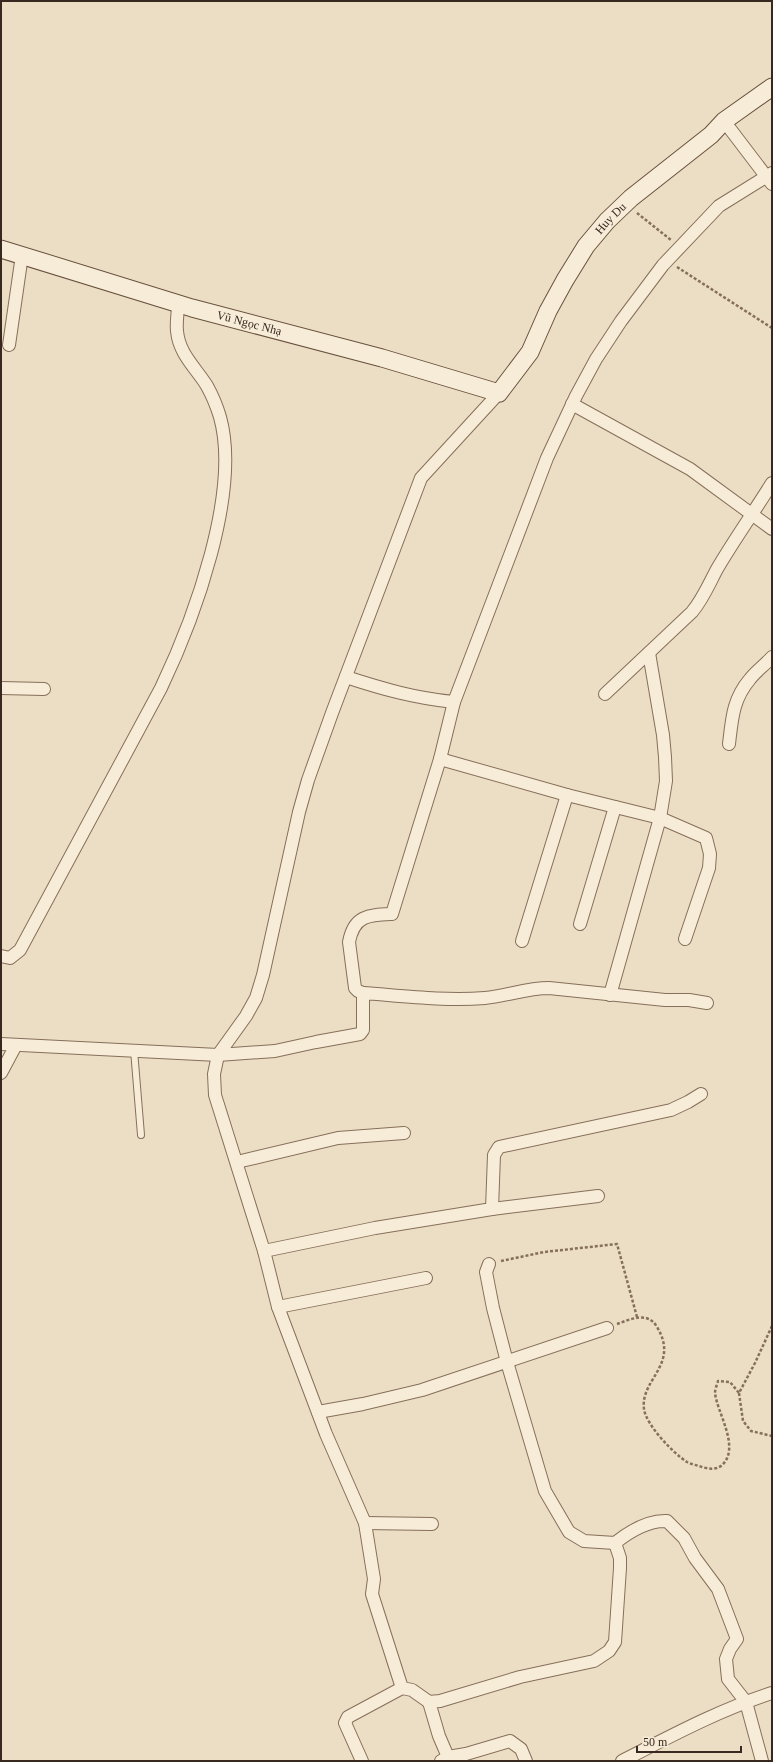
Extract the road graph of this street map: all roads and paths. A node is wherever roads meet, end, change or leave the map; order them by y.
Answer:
1 (772, 87) edge
2 (724, 121) junction
3 (770, 178) edge
4 (626, 204) junction
5 (679, 247) junction
6 (1, 249) edge
7 (22, 255) junction
8 (667, 260) junction
9 (178, 304) junction
10 (772, 328) edge
11 (9, 345) dead end
12 (499, 392) junction
13 (572, 404) junction
14 (772, 483) edge
15 (752, 514) junction
16 (772, 529) edge
17 (649, 653) junction
18 (772, 657) edge
19 (346, 677) junction
20 (1, 688) edge
21 (44, 689) dead end
22 (605, 694) dead end
23 (454, 702) junction
24 (729, 744) dead end
25 (440, 759) junction
26 (567, 795) junction
27 (615, 807) junction
28 (660, 818) junction
29 (580, 924) dead end
30 (685, 939) dead end
31 (522, 941) dead end
32 (1, 956) edge
33 (363, 993) junction
34 (610, 994) junction
35 (708, 1004) dead end
36 (1, 1044) edge
37 (16, 1045) junction
38 (134, 1050) junction
39 (218, 1055) junction
40 (1, 1073) edge
41 (702, 1094) dead end
42 (404, 1133) dead end
43 (141, 1135) dead end
44 (237, 1162) junction
45 (598, 1196) dead end
46 (492, 1209) junction
47 (264, 1251) junction
48 (489, 1264) joint
49 (426, 1278) dead end
50 (278, 1307) junction
51 (637, 1317) junction
52 (772, 1326) edge
53 (607, 1328) joint
54 (507, 1362) junction
55 (739, 1394) junction
56 (318, 1412) junction
57 (772, 1436) edge
58 (365, 1523) junction
59 (432, 1524) dead end
60 (615, 1544) junction
61 (402, 1688) junction
62 (772, 1693) edge
63 (429, 1702) junction
64 (746, 1702) junction
65 (444, 1759) edge
66 (362, 1761) edge
67 (526, 1761) edge
68 (622, 1761) edge
69 (762, 1761) edge

1 - 2 street, Huy Du
2 - 3 street
2 - 4 street, Huy Du
3 - 5 street
4 - 5 path
4 - 12 street, Huy Du
5 - 8 street
6 - 7 street, Vũ Ngọc Nhạ
7 - 9 street, Vũ Ngọc Nhạ
7 - 11 street
8 - 10 path
8 - 13 street
9 - 12 street, Vũ Ngọc Nhạ
9 - 32 street
12 - 19 street
13 - 15 street
13 - 23 street
14 - 15 street
15 - 16 street
15 - 17 street
17 - 22 street
17 - 28 street
18 - 24 street
19 - 23 street
19 - 39 street
20 - 21 street
23 - 25 street
25 - 26 street
25 - 33 street
26 - 27 street
26 - 31 street
27 - 28 street
27 - 29 street
28 - 30 street
28 - 34 street
33 - 34 street
33 - 39 street
34 - 35 street
36 - 37 street
37 - 38 street
37 - 40 street
38 - 39 street
38 - 43 lane
39 - 44 street
41 - 46 street
42 - 44 street
44 - 47 street
45 - 46 street
46 - 47 street
47 - 50 street
48 - 51 path
48 - 54 street
49 - 50 street
50 - 56 street
51 - 53 path
51 - 55 path
52 - 55 path
53 - 54 street
54 - 56 street
54 - 60 street
55 - 57 path
56 - 58 street
58 - 59 street
58 - 61 street
60 - 63 street
60 - 64 street
61 - 63 street
61 - 66 street
62 - 64 street
63 - 65 street
64 - 68 street
64 - 69 street
65 - 67 street

